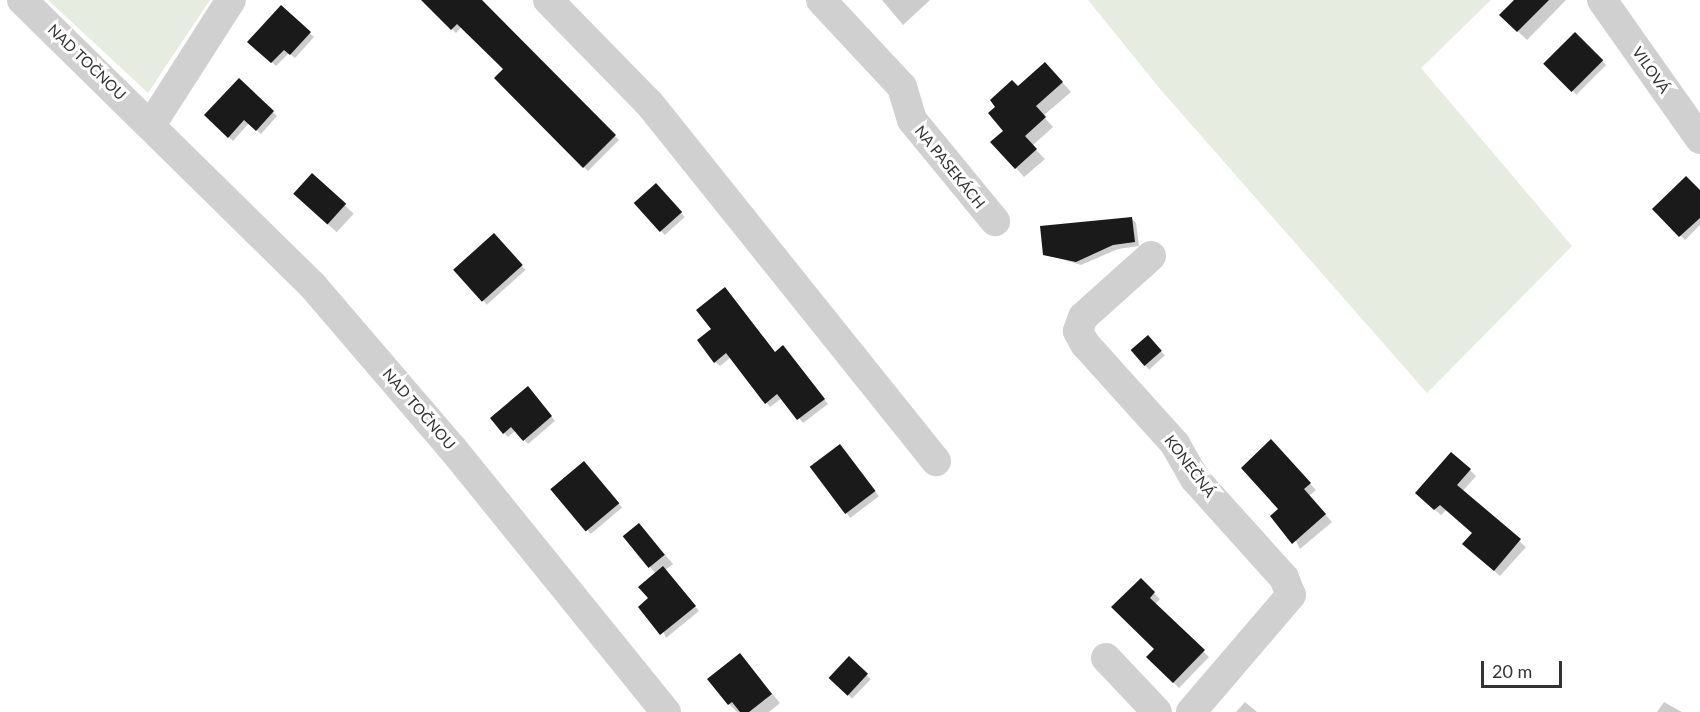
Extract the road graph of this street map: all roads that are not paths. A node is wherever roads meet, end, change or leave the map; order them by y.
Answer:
1 (22, 0) edge
2 (231, 0) edge
3 (548, 0) edge
4 (821, 0) edge
5 (1602, 0) edge
6 (151, 125) junction
7 (1700, 139) edge
8 (994, 221) dead end
9 (1151, 256) dead end
10 (936, 460) dead end
11 (1106, 658) dead end
12 (666, 712) edge
13 (1157, 712) edge
14 (1191, 712) edge

1 - 6 street, NAD TOČNOU
2 - 6 street
3 - 10 street
4 - 8 street, NA PASEKÁCH
5 - 7 street, VILOVÁ
6 - 12 street, NAD TOČNOU
9 - 14 street, KONEČNÁ
11 - 13 street

